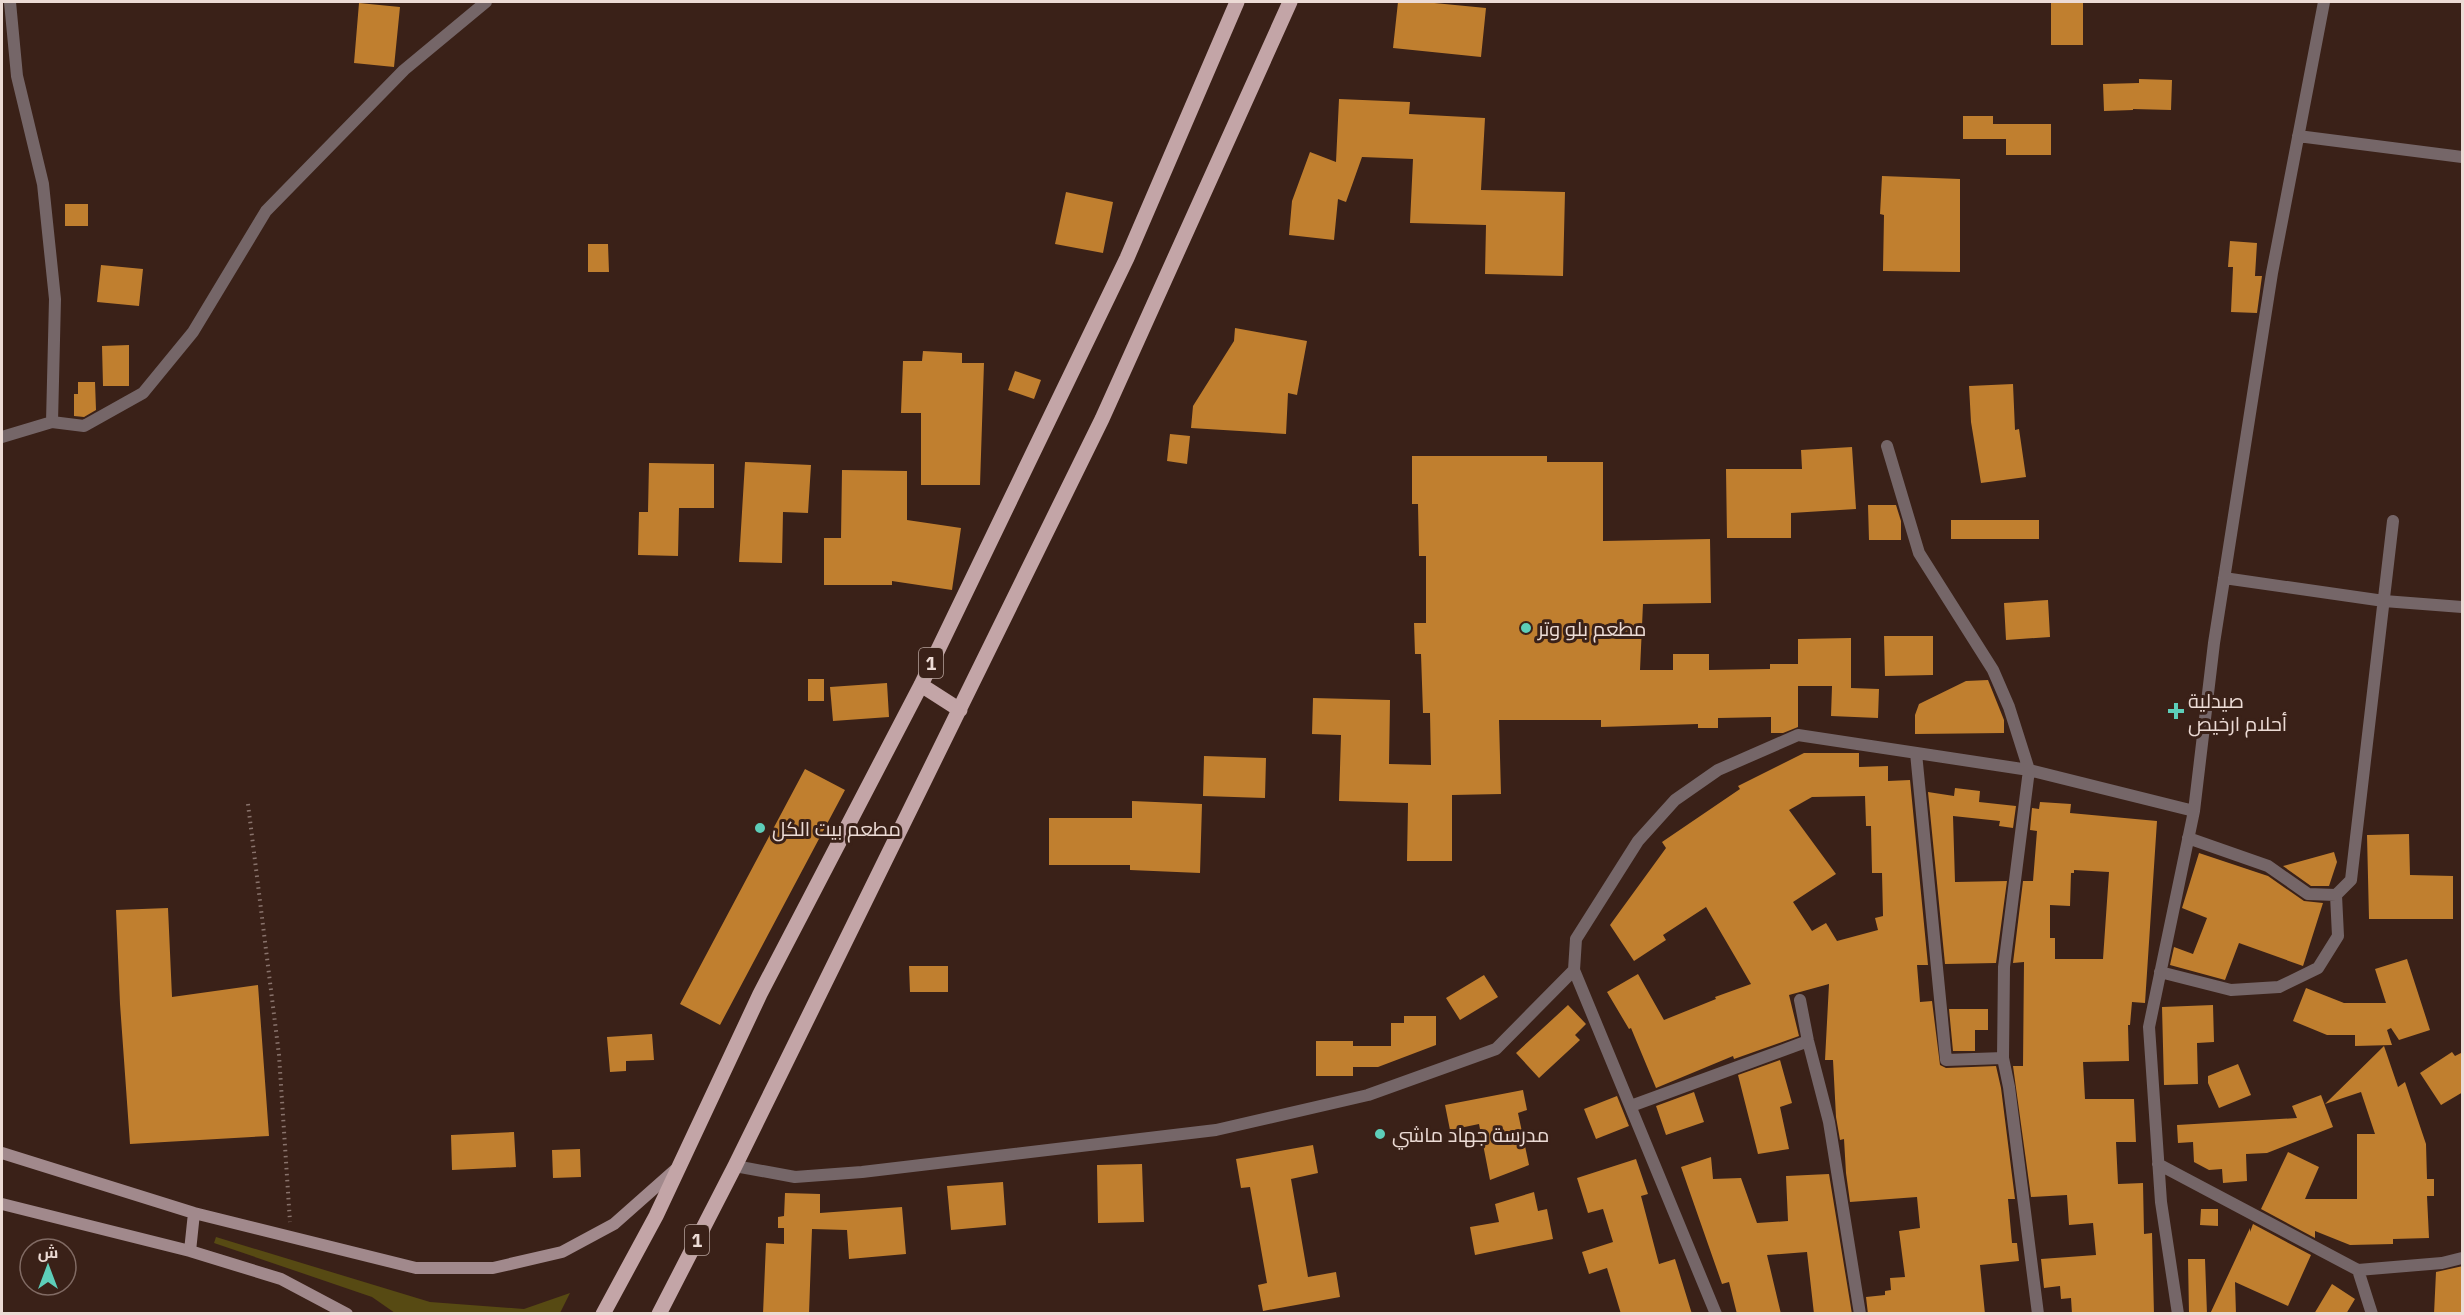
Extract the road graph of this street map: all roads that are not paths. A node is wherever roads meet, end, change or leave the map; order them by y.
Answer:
1 (10, 2) edge
2 (486, 2) edge
3 (1237, 2) edge
4 (1290, 2) edge
5 (2324, 2) edge
6 (2298, 136) junction
7 (2463, 157) edge
8 (52, 422) junction
9 (2, 437) edge
10 (1887, 446) dead end
11 (2393, 521) dead end
12 (2224, 578) junction
13 (2384, 601) junction
14 (2463, 607) edge
15 (921, 685) junction
16 (960, 710) junction
17 (1916, 753) junction
18 (2029, 770) junction
19 (2193, 811) junction
20 (2188, 838) junction
21 (2336, 895) junction
22 (1574, 970) junction
23 (2160, 972) junction
24 (1800, 1000) dead end
25 (1808, 1041) junction
26 (2003, 1058) junction
27 (1631, 1106) junction
28 (2, 1153) edge
29 (2158, 1164) junction
30 (735, 1166) junction
31 (678, 1167) junction
32 (2, 1204) edge
33 (194, 1214) junction
34 (190, 1251) junction
35 (2463, 1258) edge
36 (2358, 1270) junction
37 (347, 1314) edge
38 (603, 1314) edge
39 (659, 1314) edge
40 (1716, 1314) edge
41 (1860, 1314) edge
42 (2038, 1314) edge
43 (2178, 1314) edge
44 (2372, 1314) edge

1 - 8 street
2 - 8 street
3 - 15 main road, 1
4 - 16 main road, 1
5 - 6 street
6 - 7 street
6 - 12 street
8 - 9 street
10 - 18 street
11 - 13 street
12 - 13 street
12 - 19 street
13 - 14 street
13 - 21 street
15 - 16 main road
15 - 31 main road, 1
16 - 30 main road, 1
17 - 18 street
17 - 22 street
17 - 26 street
18 - 19 street
18 - 26 street
19 - 20 street
20 - 21 street
20 - 23 street
21 - 23 street
22 - 27 street
22 - 30 street
23 - 29 street
24 - 25 street
25 - 27 street
25 - 41 street
26 - 42 street
27 - 40 street
28 - 33 main road
29 - 36 street
29 - 43 street
30 - 39 main road, 1
31 - 33 main road
31 - 38 main road, 1
32 - 34 main road
33 - 34 main road
34 - 37 main road
35 - 36 street
36 - 44 street

